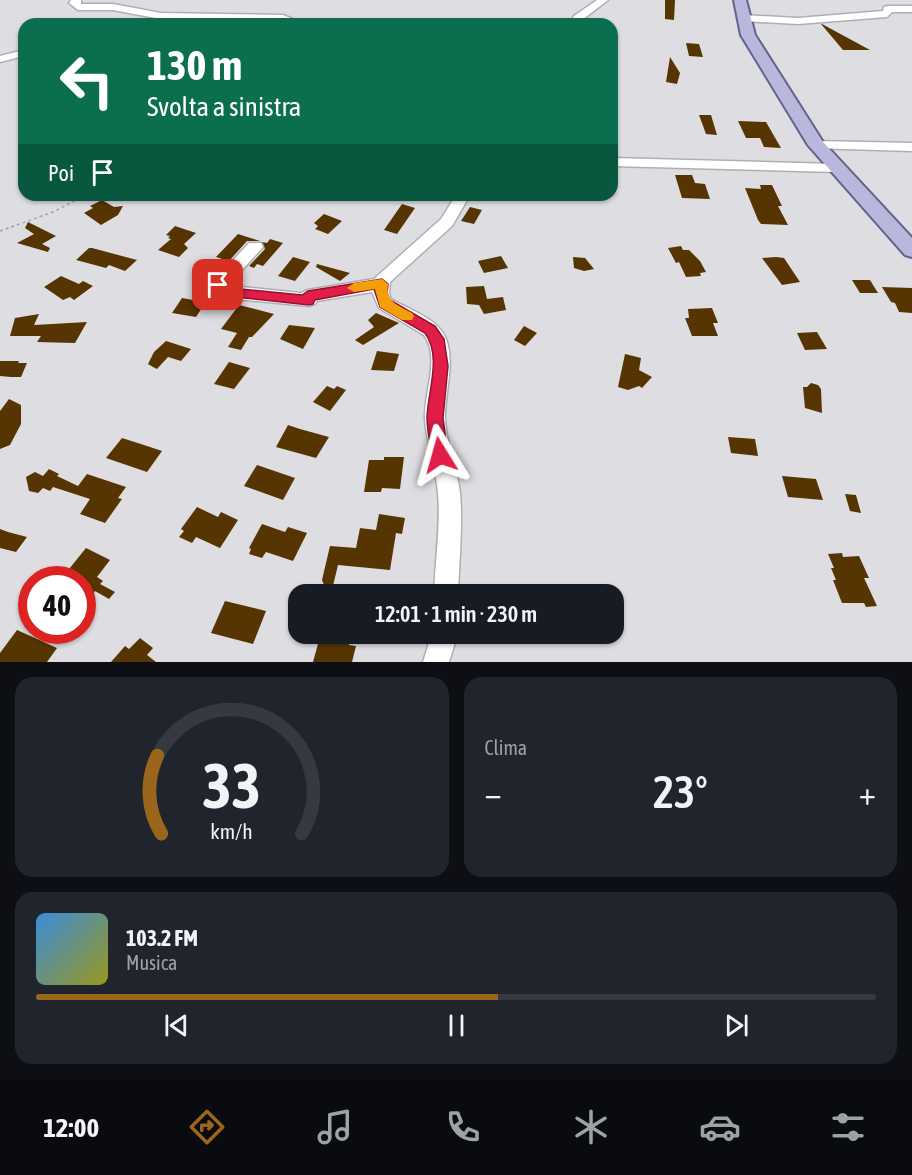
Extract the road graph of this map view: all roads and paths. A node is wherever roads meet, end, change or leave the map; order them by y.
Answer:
1 (76, 0) edge
2 (603, 0) edge
3 (740, 0) edge
4 (912, 9) edge
5 (283, 18) edge
6 (578, 18) edge
7 (743, 18) junction
8 (18, 54) edge
9 (0, 59) edge
10 (816, 145) junction
11 (912, 147) edge
12 (618, 162) edge
13 (836, 168) junction
14 (74, 201) edge
15 (459, 201) edge
16 (0, 231) edge
17 (255, 247) dead end
18 (912, 250) edge
19 (382, 284) junction
20 (446, 584) edge
21 (442, 644) edge
22 (436, 662) edge

1 - 5 street
2 - 6 street
3 - 7 main road
4 - 7 street
7 - 10 main road
8 - 9 street
10 - 11 street
10 - 13 main road
12 - 13 street
13 - 18 main road
14 - 16 path
15 - 19 street
17 - 19 street
19 - 20 street
21 - 22 street

